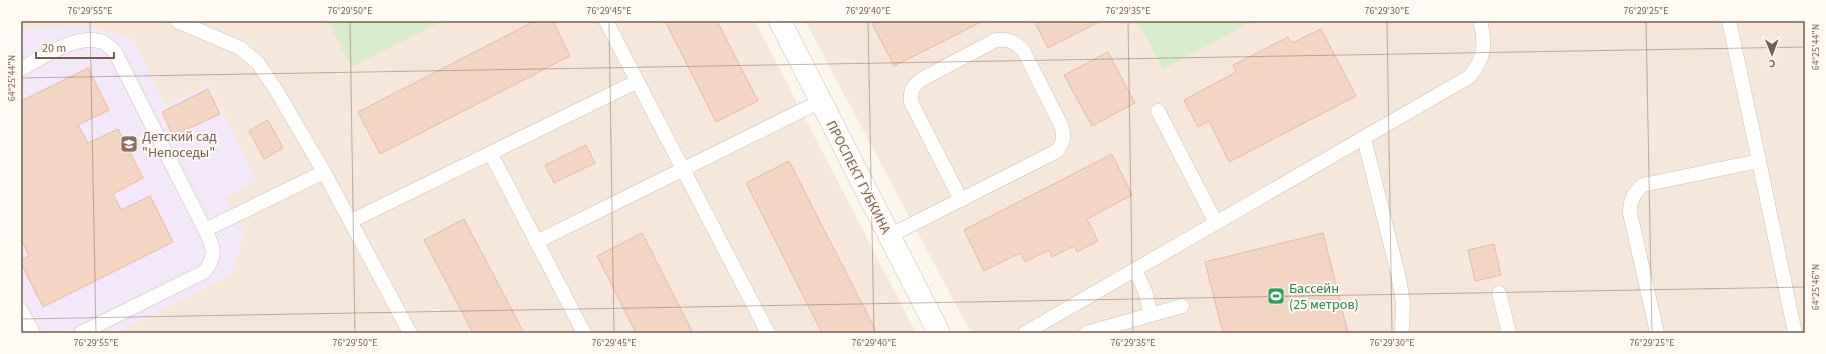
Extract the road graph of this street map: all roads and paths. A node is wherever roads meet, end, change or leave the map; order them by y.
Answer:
1 (176, 21) edge
2 (606, 21) edge
3 (780, 21) edge
4 (1480, 21) edge
5 (1729, 21) edge
6 (21, 68) edge
7 (636, 82) junction
8 (821, 101) junction
9 (1158, 110) dead end
10 (1364, 138) junction
11 (491, 154) junction
12 (1759, 161) junction
13 (682, 169) junction
14 (324, 172) junction
15 (961, 200) junction
16 (351, 221) junction
17 (1216, 223) junction
18 (205, 230) junction
19 (889, 236) junction
20 (536, 242) junction
21 (1134, 270) junction
22 (1499, 292) dead end
23 (1182, 306) dead end
24 (21, 310) edge
25 (1151, 315) junction
26 (33, 333) edge
27 (81, 333) edge
28 (410, 333) edge
29 (584, 333) edge
30 (768, 333) edge
31 (939, 333) edge
32 (1025, 333) edge
33 (1086, 333) edge
34 (1402, 333) edge
35 (1509, 333) edge
36 (1657, 333) edge
37 (1795, 333) edge

1 - 14 lane
2 - 7 lane
3 - 8 street, ПРОСПЕКТ ГУБКИНА
4 - 10 lane
5 - 12 lane
6 - 18 lane
7 - 11 lane
7 - 13 lane
8 - 13 lane
8 - 19 street, ПРОСПЕКТ ГУБКИНА
9 - 17 lane
10 - 17 lane
10 - 34 lane
11 - 16 lane
11 - 20 lane
12 - 36 lane
12 - 37 lane
13 - 20 lane
13 - 30 lane
14 - 16 lane
14 - 18 lane
15 - 15 lane
15 - 19 lane
16 - 28 lane
17 - 21 lane
18 - 27 lane
19 - 31 street, ПРОСПЕКТ ГУБКИНА
20 - 29 lane
21 - 25 lane
21 - 32 lane
22 - 35 lane
23 - 25 lane
24 - 26 lane
25 - 33 lane

